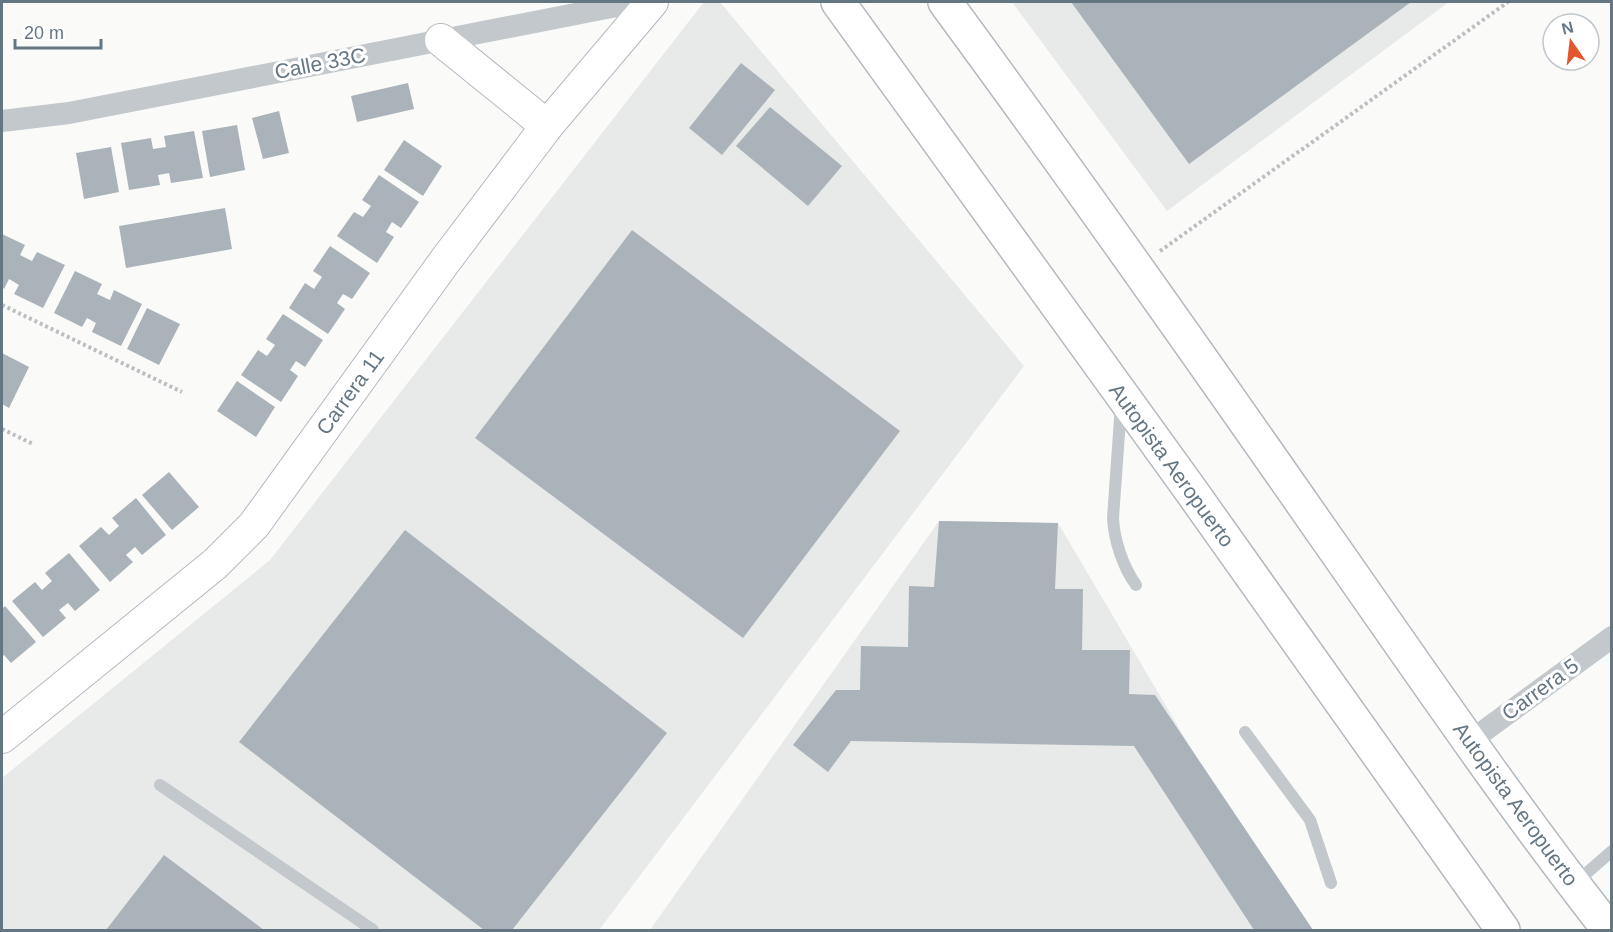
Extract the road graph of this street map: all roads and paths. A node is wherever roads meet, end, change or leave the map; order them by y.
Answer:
1 (638, 2) edge
2 (652, 2) edge
3 (838, 2) edge
4 (945, 2) edge
5 (1508, 2) edge
6 (441, 40) junction
7 (2, 121) edge
8 (547, 126) junction
9 (1138, 267) junction
10 (2, 304) edge
11 (182, 392) dead end
12 (1122, 396) junction
13 (2, 429) edge
14 (33, 444) dead end
15 (1136, 585) dead end
16 (1611, 637) edge
17 (1245, 732) dead end
18 (2, 737) edge
19 (1469, 742) junction
20 (160, 785) dead end
21 (1611, 851) edge
22 (1331, 883) dead end
23 (1573, 885) junction
24 (374, 930) edge
25 (1503, 930) edge
26 (1609, 930) edge

1 - 6 street, Calle 33C
2 - 8 main road, Carrera 11
3 - 12 highway, Autopista Aeropuerto
4 - 9 highway, Autopista Aeropuerto
5 - 9 path
6 - 7 street, Calle 33C
6 - 8 main road
8 - 18 main road, Carrera 11
9 - 19 highway, Autopista Aeropuerto
10 - 11 path
12 - 15 lane
12 - 25 highway, Autopista Aeropuerto
13 - 14 path
16 - 19 street, Carrera 5
17 - 22 lane
19 - 23 highway, Autopista Aeropuerto
20 - 24 lane
21 - 23 lane
23 - 26 highway, Autopista Aeropuerto

